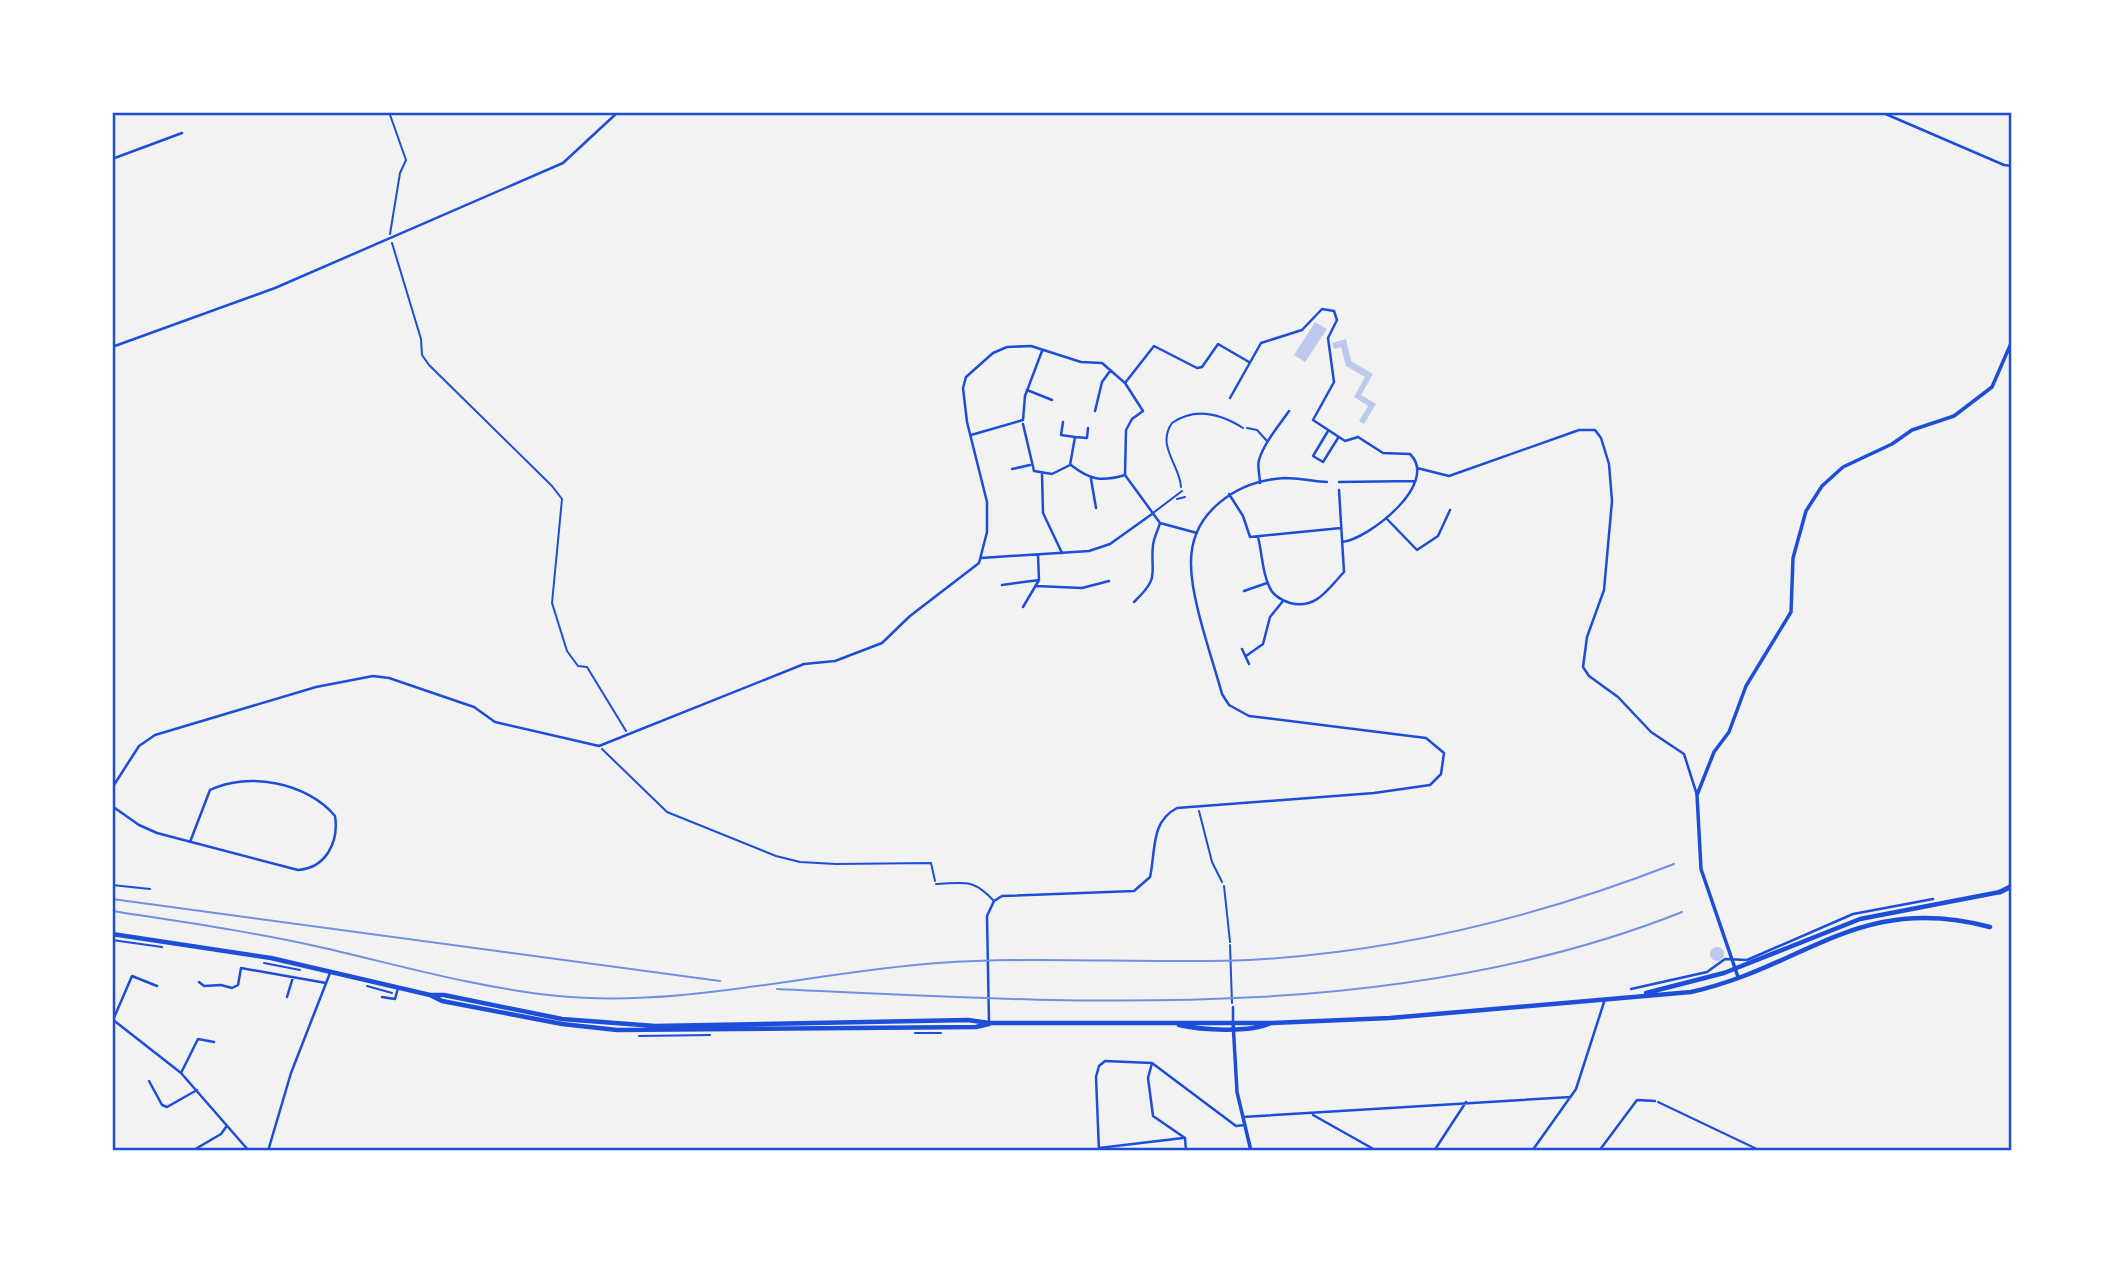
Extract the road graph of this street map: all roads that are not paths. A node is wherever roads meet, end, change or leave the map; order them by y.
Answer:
1 (618, 112) edge
2 (1881, 112) edge
3 (181, 133) dead end
4 (112, 159) edge
5 (2012, 166) edge
6 (2012, 341) edge
7 (112, 347) edge
8 (1042, 350) junction
9 (1249, 362) junction
10 (1111, 371) junction
11 (1125, 383) junction
12 (1027, 390) junction
13 (1230, 398) dead end
14 (1052, 400) dead end
15 (1094, 411) dead end
16 (1289, 411) dead end
17 (1063, 422) dead end
18 (1023, 424) dead end
19 (1088, 428) dead end
20 (1247, 429) road end
21 (1328, 432) junction
22 (971, 435) junction
23 (1075, 437) junction
24 (1338, 438) junction
25 (1267, 441) junction
26 (1030, 465) junction
27 (1070, 465) junction
28 (1418, 468) junction
29 (1012, 469) dead end
30 (1042, 474) junction
31 (1125, 475) junction
32 (1091, 479) junction
33 (1415, 481) junction
34 (1327, 482) dead end
35 (1339, 482) dead end
36 (1260, 484) junction
37 (1339, 490) dead end
38 (1182, 491) road end
39 (1229, 494) junction
40 (1185, 497) dead end
41 (1175, 499) junction
42 (1096, 508) dead end
43 (1450, 510) dead end
44 (1152, 513) junction
45 (1386, 519) junction
46 (1160, 523) junction
47 (1341, 528) junction
48 (1197, 533) junction
49 (1258, 537) junction
50 (1342, 542) junction
51 (1062, 553) junction
52 (1038, 555) junction
53 (981, 558) junction
54 (1039, 580) junction
55 (1109, 581) dead end
56 (1268, 583) junction
57 (1002, 585) dead end
58 (1036, 586) junction
59 (1244, 591) dead end
60 (1283, 601) junction
61 (1134, 602) dead end
62 (1023, 607) dead end
63 (1242, 649) dead end
64 (1246, 656) junction
65 (1250, 664) dead end
66 (112, 788) edge
67 (1697, 795) junction
68 (112, 806) edge
69 (190, 842) junction
70 (936, 884) road end
71 (112, 886) edge
72 (1224, 886) road end
73 (2012, 886) edge
74 (150, 889) dead end
75 (2000, 892) joint
76 (1933, 899) dead end
77 (994, 901) junction
78 (1990, 927) dead end
79 (112, 934) edge
80 (1230, 942) road end
81 (1731, 958) junction
82 (1747, 960) junction
83 (1755, 961) junction
84 (1736, 969) junction
85 (331, 970) junction
86 (294, 976) junction
87 (1738, 978) junction
88 (1693, 980) junction
89 (199, 982) dead end
90 (326, 983) junction
91 (238, 985) junction
92 (157, 986) dead end
93 (399, 986) junction
94 (1631, 989) dead end
95 (242, 990) dead end
96 (287, 997) dead end
97 (382, 997) dead end
98 (1631, 997) junction
99 (1605, 999) junction
100 (1233, 1007) road end
101 (113, 1019) edge
102 (989, 1023) junction
103 (1233, 1025) junction
104 (214, 1042) dead end
105 (1152, 1063) junction
106 (181, 1073) junction
107 (149, 1081) dead end
108 (197, 1090) junction
109 (1571, 1097) junction
110 (1655, 1101) road end
111 (1466, 1102) junction
112 (162, 1105) junction
113 (157, 1108) dead end
114 (1312, 1114) junction
115 (1243, 1117) junction
116 (1245, 1125) junction
117 (226, 1127) junction
118 (1185, 1138) junction
119 (1099, 1149) edge
120 (192, 1151) edge
121 (249, 1151) edge
122 (268, 1151) edge
123 (1186, 1151) edge
124 (1251, 1151) edge
125 (1377, 1151) edge
126 (1434, 1151) edge
127 (1532, 1151) edge
128 (1599, 1151) edge

1 - 7 street
2 - 5 street
3 - 4 street
6 - 67 street
8 - 10 street
8 - 12 street
8 - 22 street
9 - 11 street
9 - 13 street
9 - 21 street
10 - 11 street
10 - 15 street
11 - 31 street
12 - 14 street
12 - 22 street
16 - 25 street
17 - 23 street
18 - 26 street
19 - 23 street
20 - 25 lane
21 - 24 street
21 - 24 street
22 - 53 street
23 - 27 street
24 - 28 street
25 - 36 street
26 - 29 street
26 - 30 street
27 - 30 street
27 - 32 street
28 - 33 street
28 - 67 street
30 - 51 street
31 - 32 street
31 - 44 street
32 - 42 street
33 - 35 street
33 - 45 street
34 - 36 street
36 - 39 street
37 - 47 street
38 - 41 lane
39 - 48 street
39 - 49 street
40 - 41 lane
41 - 44 lane
43 - 45 street
44 - 46 street
44 - 51 street
45 - 50 street
46 - 48 street
46 - 61 street
47 - 49 street
47 - 50 street
48 - 77 street
49 - 56 street
50 - 60 street
51 - 52 street
52 - 53 street
52 - 54 street
53 - 66 street
54 - 57 street
54 - 58 street
55 - 58 street
56 - 59 street
56 - 60 street
58 - 62 street
60 - 64 street
63 - 64 street
64 - 65 street
67 - 81 street
68 - 69 street
69 - 69 street
70 - 77 lane
71 - 74 lane
72 - 80 lane
73 - 75 highway
75 - 83 highway
76 - 82 street
77 - 102 street
78 - 87 highway
79 - 85 highway
81 - 82 street
81 - 84 street
81 - 88 street
82 - 83 street
83 - 84 highway
84 - 87 street
84 - 88 highway
85 - 90 street
85 - 93 highway
86 - 90 street
86 - 91 street
86 - 96 street
87 - 98 highway
88 - 94 street
88 - 98 highway
89 - 91 street
90 - 122 street
91 - 95 street
92 - 101 street
93 - 97 street
93 - 102 highway
98 - 99 highway
99 - 103 highway
99 - 109 street
100 - 103 street
101 - 106 street
102 - 103 highway
103 - 115 street
104 - 106 street
105 - 116 street
105 - 118 street
105 - 119 street
106 - 108 street
107 - 112 street
108 - 112 street
108 - 117 street
109 - 111 street
109 - 127 street
110 - 128 street
111 - 114 street
111 - 126 street
112 - 113 street
114 - 115 street
114 - 125 street
115 - 116 street
116 - 124 street
117 - 120 street
117 - 121 street
118 - 119 street
118 - 123 street

